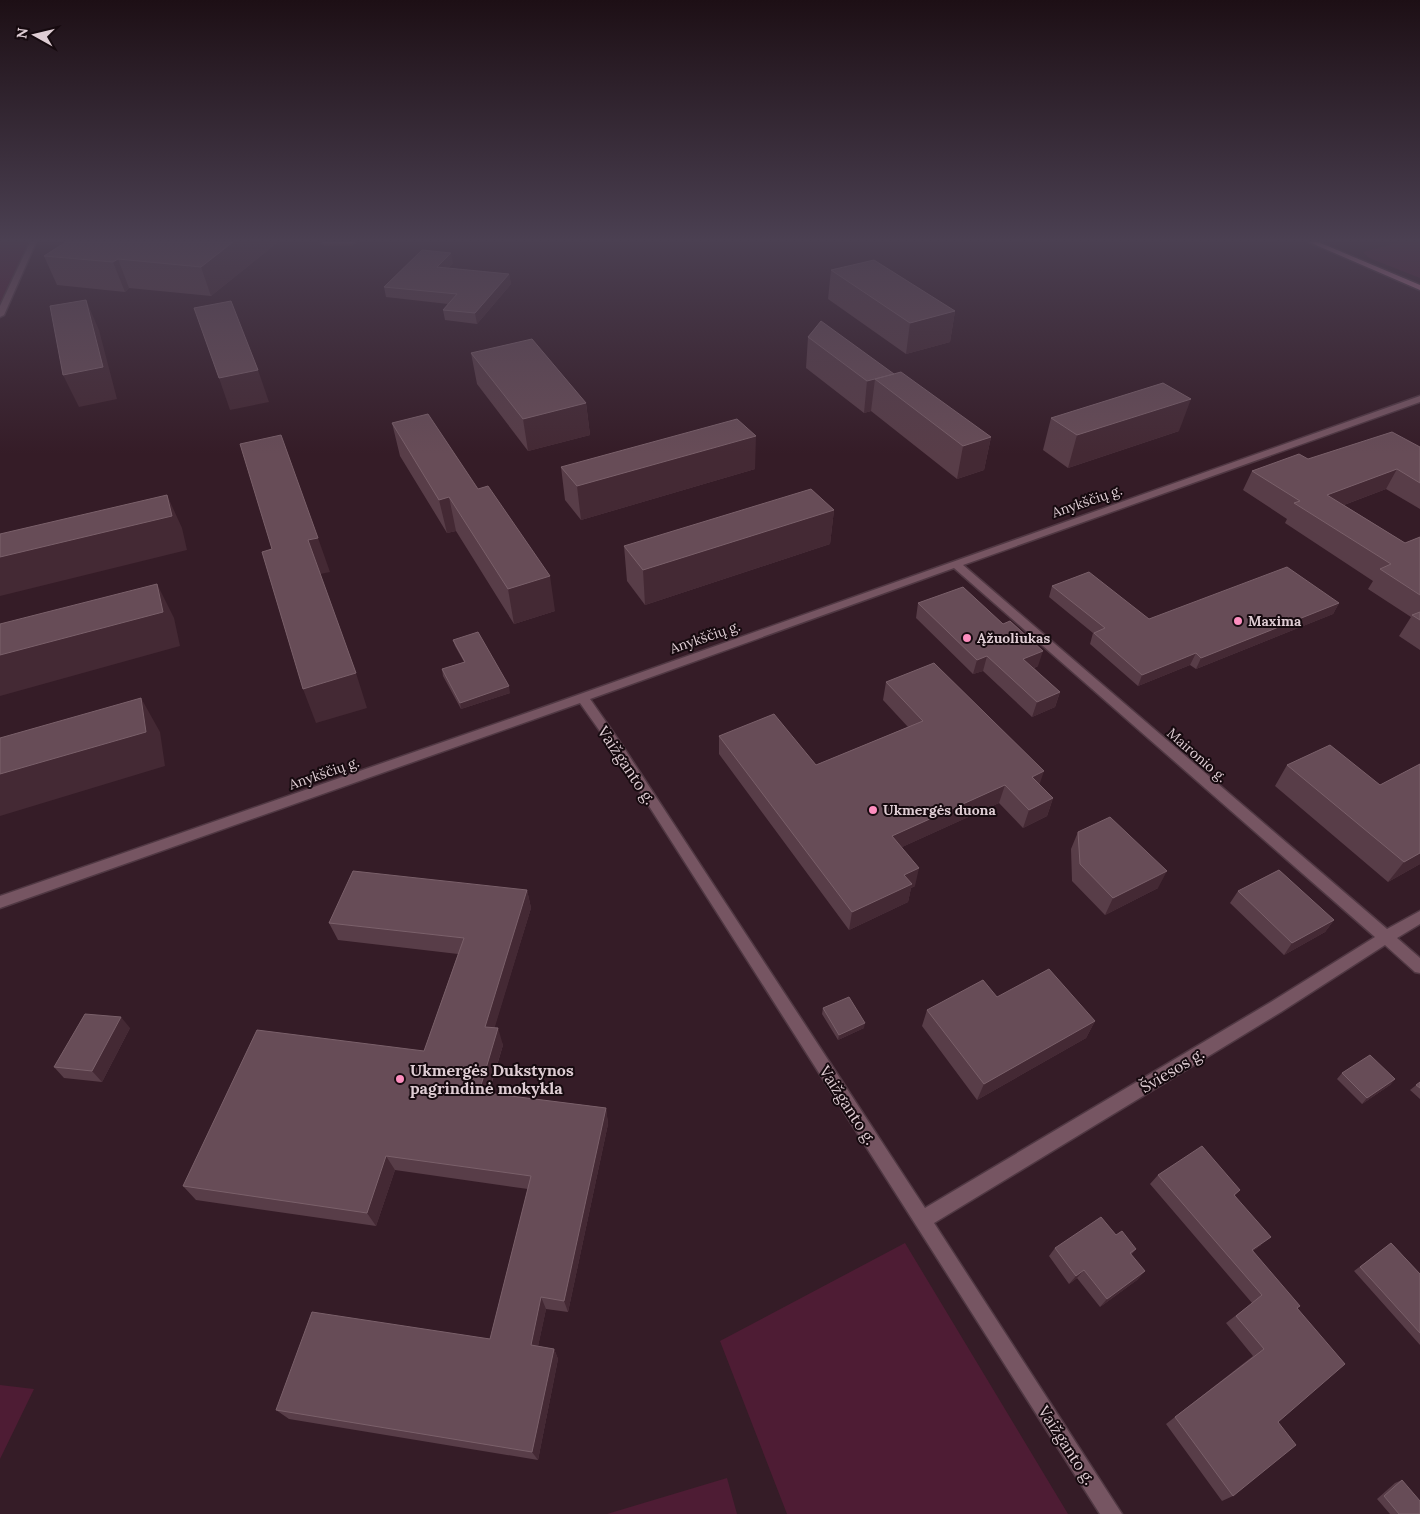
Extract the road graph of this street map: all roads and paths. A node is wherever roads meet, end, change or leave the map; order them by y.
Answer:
1 (1420, 399) edge
2 (955, 564) junction
3 (582, 698) junction
4 (0, 902) edge
5 (1420, 917) edge
6 (1386, 937) junction
7 (1420, 967) edge
8 (922, 1220) junction
9 (1112, 1514) edge

1 - 2 street, Anykščių g.
2 - 3 street, Anykščių g.
2 - 6 street, Maironio g.
3 - 4 street, Anykščių g.
3 - 8 street, Vaižganto g.
5 - 6 street, Šviesos g.
6 - 7 street, Maironio g.
6 - 8 street, Šviesos g.
8 - 9 street, Vaižganto g.

